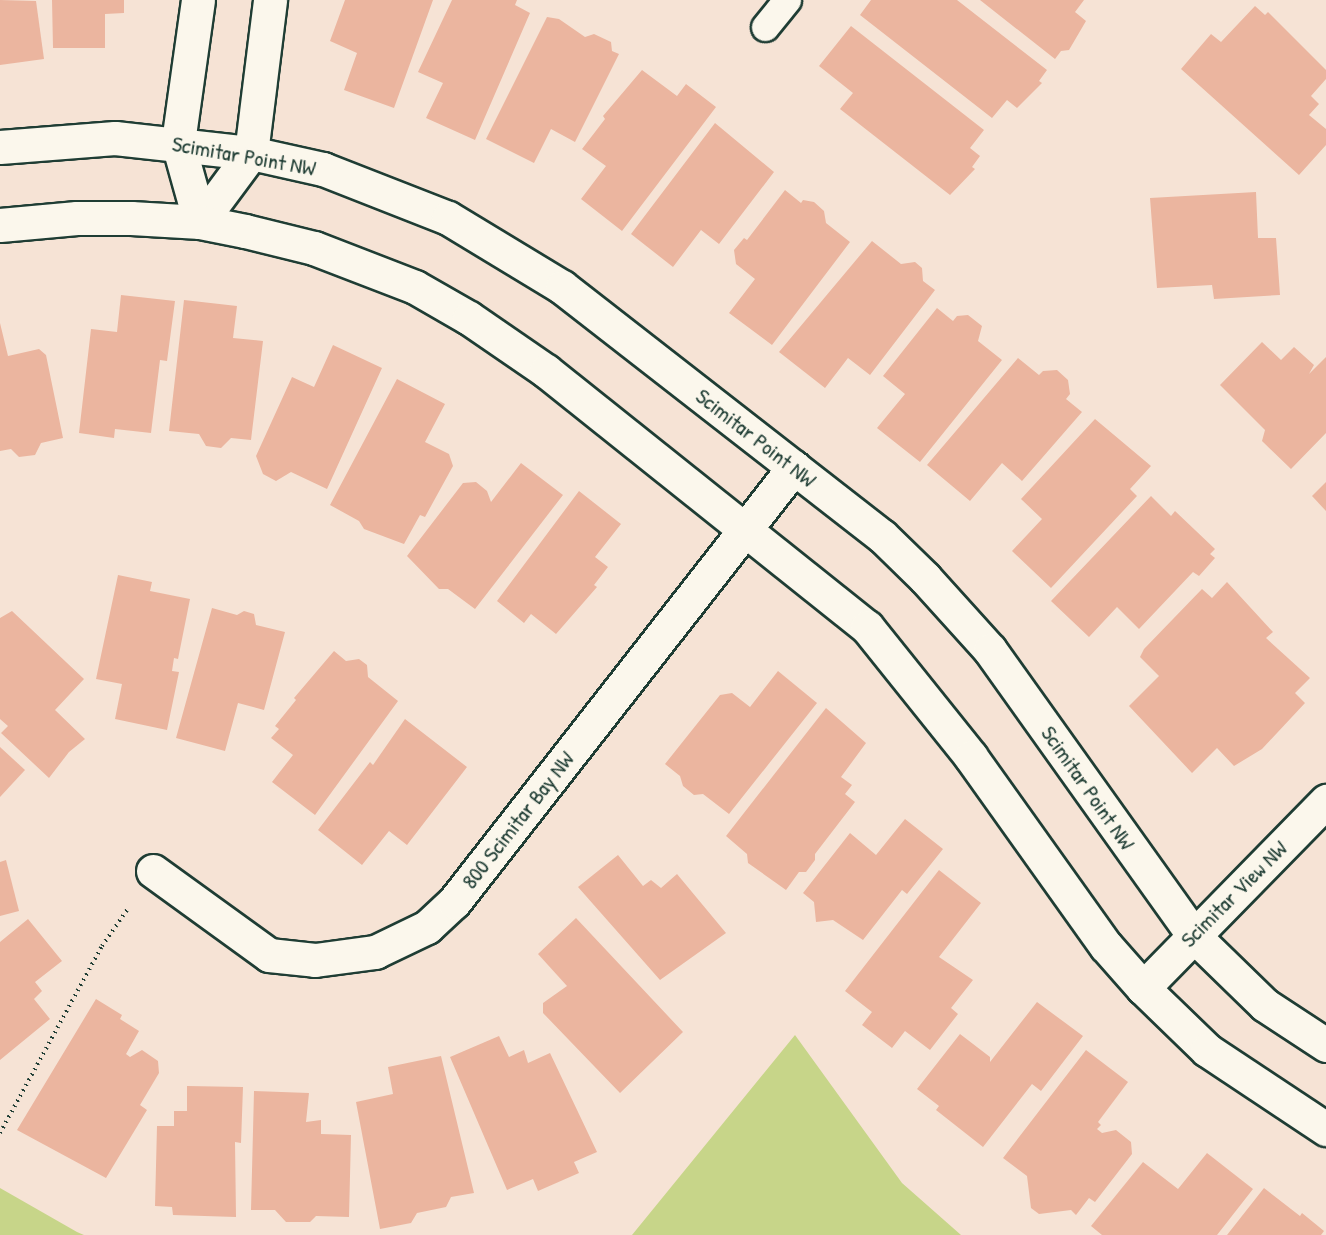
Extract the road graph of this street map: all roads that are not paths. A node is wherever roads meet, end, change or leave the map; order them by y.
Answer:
1 (198, 0) edge
2 (270, 0) edge
3 (787, 0) edge
4 (765, 27) dead end
5 (178, 143) junction
6 (0, 147) edge
7 (251, 153) junction
8 (200, 222) junction
9 (0, 225) edge
10 (794, 467) junction
11 (746, 529) junction
12 (1326, 801) edge
13 (153, 871) road end
14 (1193, 935) junction
15 (1143, 988) junction
16 (1326, 1045) edge
17 (1326, 1129) edge

1 - 5 street
2 - 7 street
3 - 4 lane
5 - 6 street, Scimitar Point NW
5 - 7 street, Scimitar Point NW
5 - 8 street
7 - 8 street
7 - 10 street, Scimitar Point NW
8 - 9 street
8 - 11 street
10 - 11 street, 800 Scimitar Bay NW
10 - 14 street, Scimitar Point NW
11 - 13 street, 800 Scimitar Bay NW
11 - 15 street
12 - 14 street, Scimitar View NW
14 - 15 street, Scimitar View NW
14 - 16 street, Scimitar Point NW
15 - 17 street

